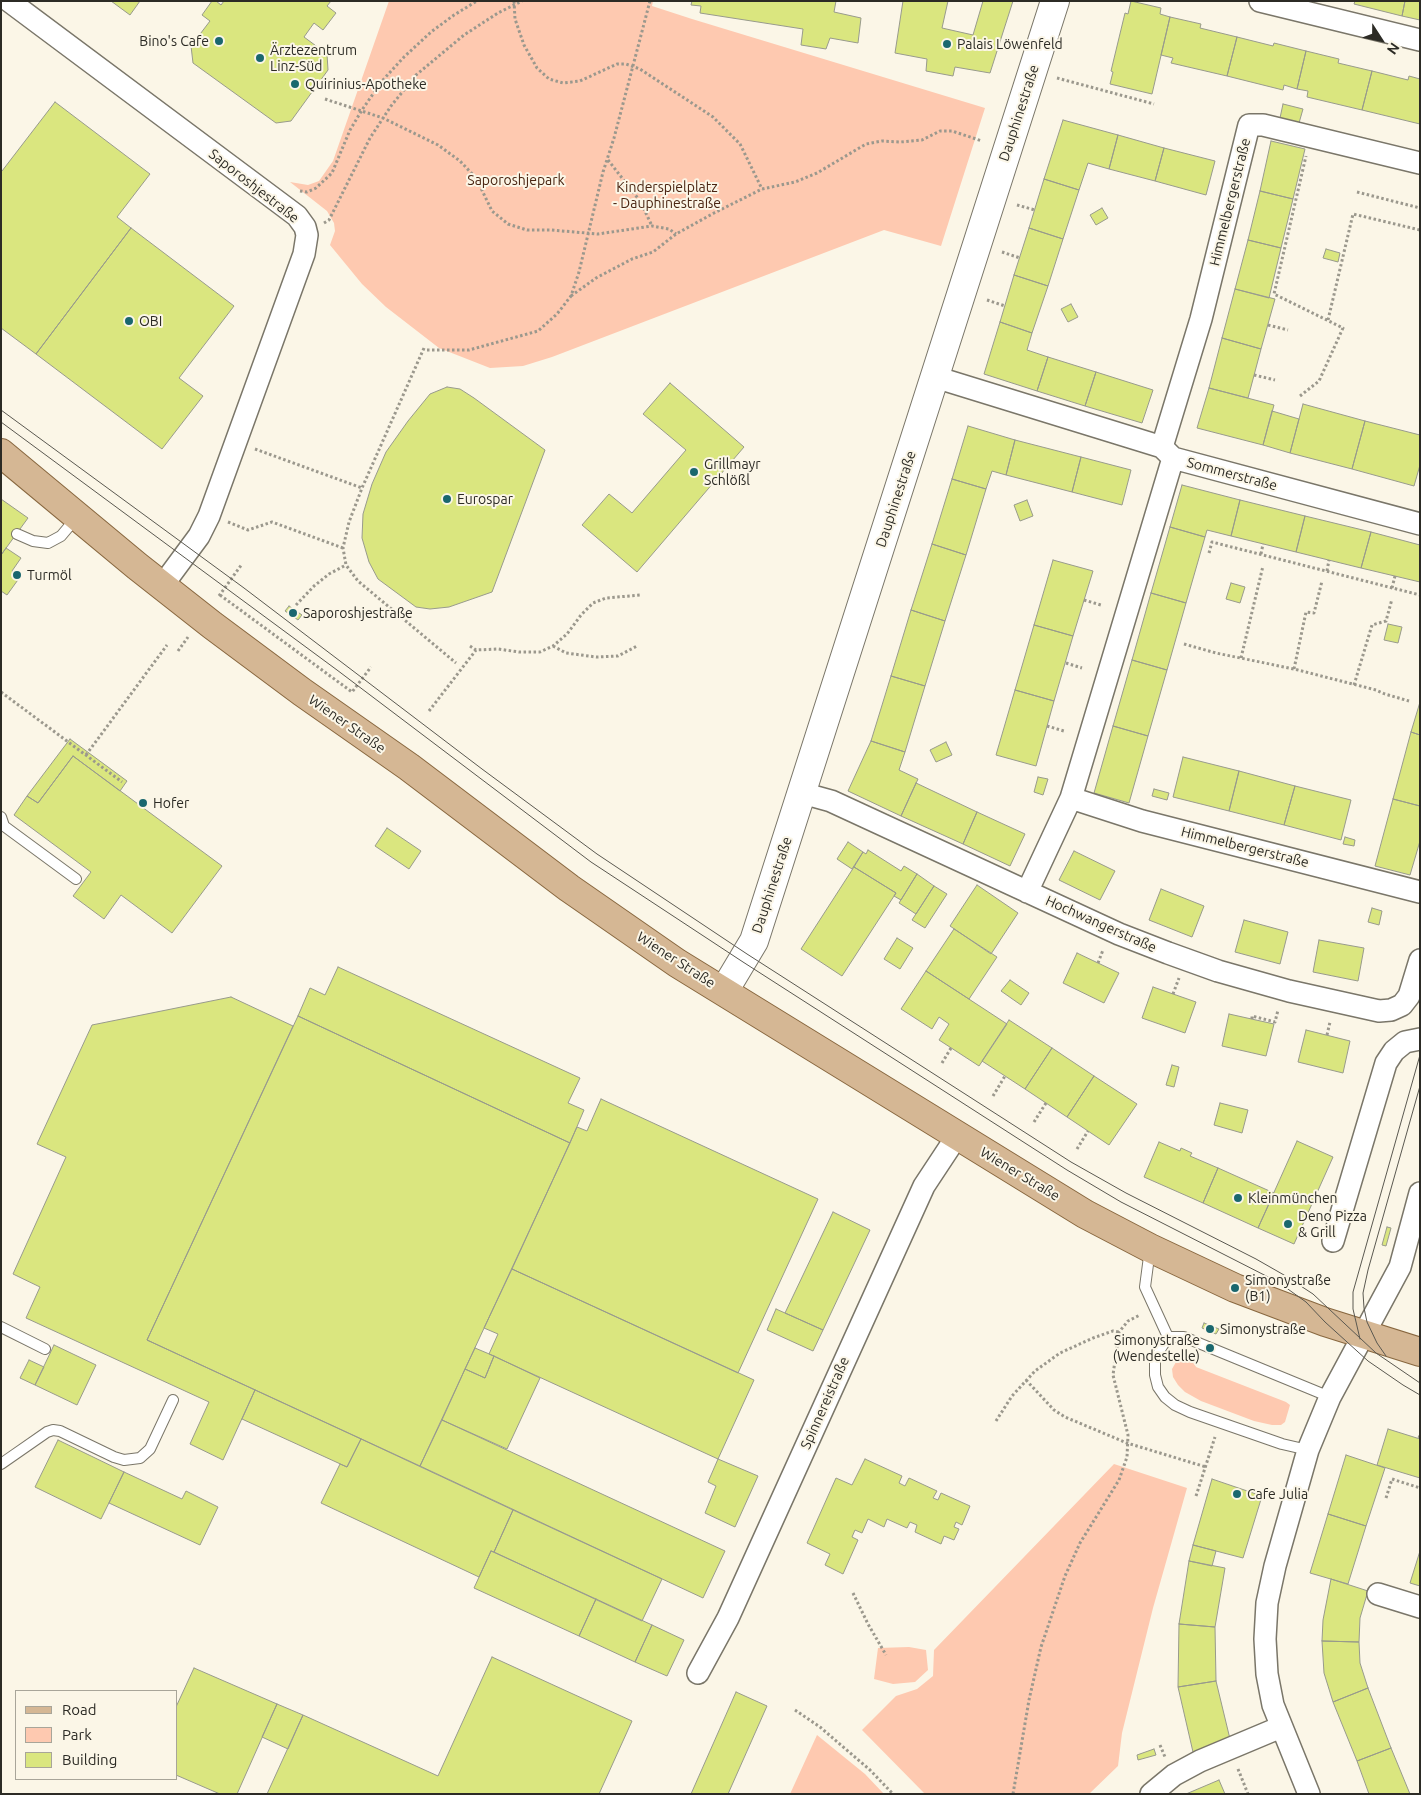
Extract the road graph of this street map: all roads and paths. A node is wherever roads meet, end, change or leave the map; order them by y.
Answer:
1 (9, 1) edge
2 (478, 1) edge
3 (522, 1) edge
4 (650, 1) edge
5 (1055, 1) edge
6 (1260, 1) edge
7 (514, 3) edge
8 (1286, 4) edge
9 (1420, 40) edge
10 (632, 66) junction
11 (1057, 78) dead end
12 (325, 99) dead end
13 (1154, 104) dead end
14 (362, 110) junction
15 (383, 118) junction
16 (1311, 136) junction
17 (982, 141) dead end
18 (607, 159) junction
19 (1420, 163) edge
20 (762, 189) junction
21 (293, 190) dead end
22 (1358, 192) dead end
23 (1017, 205) dead end
24 (1420, 208) edge
25 (1035, 210) dead end
26 (652, 226) junction
27 (1420, 230) edge
28 (588, 233) junction
29 (676, 234) junction
30 (307, 235) junction
31 (1002, 252) dead end
32 (1020, 258) dead end
33 (571, 296) junction
34 (987, 300) dead end
35 (1005, 306) dead end
36 (1328, 320) junction
37 (1268, 324) dead end
38 (1288, 330) dead end
39 (1254, 374) dead end
40 (934, 377) junction
41 (1275, 380) dead end
42 (1300, 396) dead end
43 (252, 448) dead end
44 (1168, 452) junction
45 (1, 454) edge
46 (362, 488) junction
47 (77, 516) junction
48 (225, 521) dead end
49 (1420, 524) edge
50 (17, 534) dead end
51 (1263, 544) dead end
52 (343, 548) junction
53 (1209, 553) dead end
54 (1261, 554) junction
55 (1329, 560) dead end
56 (346, 565) junction
57 (1263, 566) dead end
58 (1326, 571) junction
59 (1394, 576) dead end
60 (1322, 581) dead end
61 (162, 586) junction
62 (1392, 588) junction
63 (220, 595) dead end
64 (641, 595) dead end
65 (1420, 595) edge
66 (1392, 598) dead end
67 (1084, 600) dead end
68 (296, 605) dead end
69 (1101, 605) dead end
70 (1184, 644) dead end
71 (167, 645) dead end
72 (470, 646) dead end
73 (553, 646) junction
74 (637, 646) dead end
75 (476, 650) junction
76 (1241, 658) junction
77 (456, 663) dead end
78 (1066, 663) dead end
79 (371, 667) dead end
80 (1082, 668) dead end
81 (1294, 670) junction
82 (1354, 685) junction
83 (1, 692) edge
84 (1410, 701) dead end
85 (429, 711) dead end
86 (1047, 726) dead end
87 (1064, 731) dead end
88 (86, 754) junction
89 (122, 782) dead end
90 (802, 792) junction
91 (1071, 798) junction
92 (1, 818) edge
93 (76, 879) dead end
94 (1027, 892) junction
95 (1420, 892) edge
96 (1420, 960) edge
97 (1182, 970) dead end
98 (724, 992) junction
99 (1173, 994) dead end
100 (1279, 1007) dead end
101 (1252, 1019) dead end
102 (1420, 1039) edge
103 (952, 1048) dead end
104 (942, 1063) dead end
105 (1005, 1076) dead end
106 (993, 1096) dead end
107 (1046, 1103) dead end
108 (1034, 1122) dead end
109 (1088, 1131) dead end
110 (957, 1136) junction
111 (1077, 1149) dead end
112 (1420, 1194) edge
113 (1333, 1241) dead end
114 (1150, 1248) junction
115 (1155, 1309) junction
116 (1, 1328) edge
117 (1119, 1332) junction
118 (1363, 1334) junction
119 (1168, 1337) junction
120 (45, 1349) dead end
121 (1420, 1352) edge
122 (1026, 1380) junction
123 (1330, 1397) junction
124 (173, 1400) dead end
125 (996, 1421) dead end
126 (1220, 1422) junction
127 (1128, 1443) junction
128 (1308, 1450) junction
129 (1, 1464) edge
130 (1206, 1467) junction
131 (1420, 1488) edge
132 (1196, 1496) dead end
133 (1386, 1498) dead end
134 (853, 1593) dead end
135 (1378, 1594) dead end
136 (1420, 1607) edge
137 (886, 1655) dead end
138 (698, 1673) dead end
139 (795, 1710) dead end
140 (1281, 1727) junction
141 (1235, 1762) dead end
142 (893, 1794) edge
143 (1013, 1794) edge
144 (1151, 1794) edge
145 (1248, 1794) edge
146 (1309, 1794) edge

1 - 30 street, Saporoshjestraße
2 - 14 path
3 - 7 path
4 - 10 path
5 - 40 main road, Dauphinestraße
6 - 8 street
7 - 10 path
7 - 15 path
8 - 9 street
10 - 18 path
10 - 20 path
11 - 13 path
12 - 14 path
14 - 15 path
14 - 21 path
15 - 28 path
15 - 30 path
16 - 19 street, Himmelbergerstraße
16 - 36 path
16 - 44 street, Himmelbergerstraße
17 - 20 path
18 - 26 path
18 - 28 path
20 - 29 path
22 - 24 path
23 - 25 path
26 - 28 path
26 - 29 path
27 - 36 path
28 - 33 path
29 - 33 path
30 - 61 street, Saporoshjestraße
31 - 32 path
33 - 46 path
34 - 35 path
36 - 42 path
37 - 38 path
39 - 41 path
40 - 44 street, Sommerstraße
40 - 90 main road, Dauphinestraße
43 - 46 path
44 - 49 street, Sommerstraße
44 - 91 street, Himmelbergerstraße
45 - 47 main road, Wiener Straße
46 - 52 path
47 - 50 lane
47 - 61 main road, Wiener Straße
48 - 52 path
51 - 54 path
52 - 56 path
53 - 54 path
54 - 58 path
55 - 58 path
56 - 68 path
56 - 77 path
57 - 76 path
58 - 62 path
59 - 62 path
60 - 81 path
61 - 98 main road, Wiener Straße
62 - 65 path
63 - 79 path
64 - 73 path
66 - 82 path
67 - 69 path
70 - 76 path
71 - 88 path
72 - 75 path
73 - 74 path
73 - 75 path
75 - 85 path
76 - 81 path
78 - 80 path
81 - 82 path
82 - 84 path
83 - 88 path
86 - 87 path
88 - 89 path
90 - 94 street, Hochwangerstraße
90 - 98 main road, Dauphinestraße
91 - 94 street, Himmelbergerstraße
91 - 95 street, Himmelbergerstraße
92 - 93 lane
94 - 96 street, Hochwangerstraße
97 - 99 path
98 - 110 main road, Wiener Straße
100 - 101 path
102 - 113 street
103 - 104 path
105 - 106 path
107 - 108 path
109 - 111 path
110 - 114 main road, Wiener Straße
110 - 138 street, Spinnereistraße
112 - 118 street
114 - 115 lane
114 - 118 main road, Wiener Straße
115 - 117 path
115 - 119 lane
116 - 120 lane
117 - 122 path
117 - 127 path
118 - 121 main road, Wiener Straße
118 - 123 street
119 - 123 lane
119 - 126 lane
122 - 125 path
122 - 127 path
123 - 128 street
124 - 129 lane
126 - 128 lane
126 - 130 path
127 - 130 path
127 - 143 path
128 - 140 street
130 - 132 path
131 - 133 path
134 - 137 path
135 - 136 street
139 - 142 path
140 - 144 street
140 - 146 street
141 - 145 path

